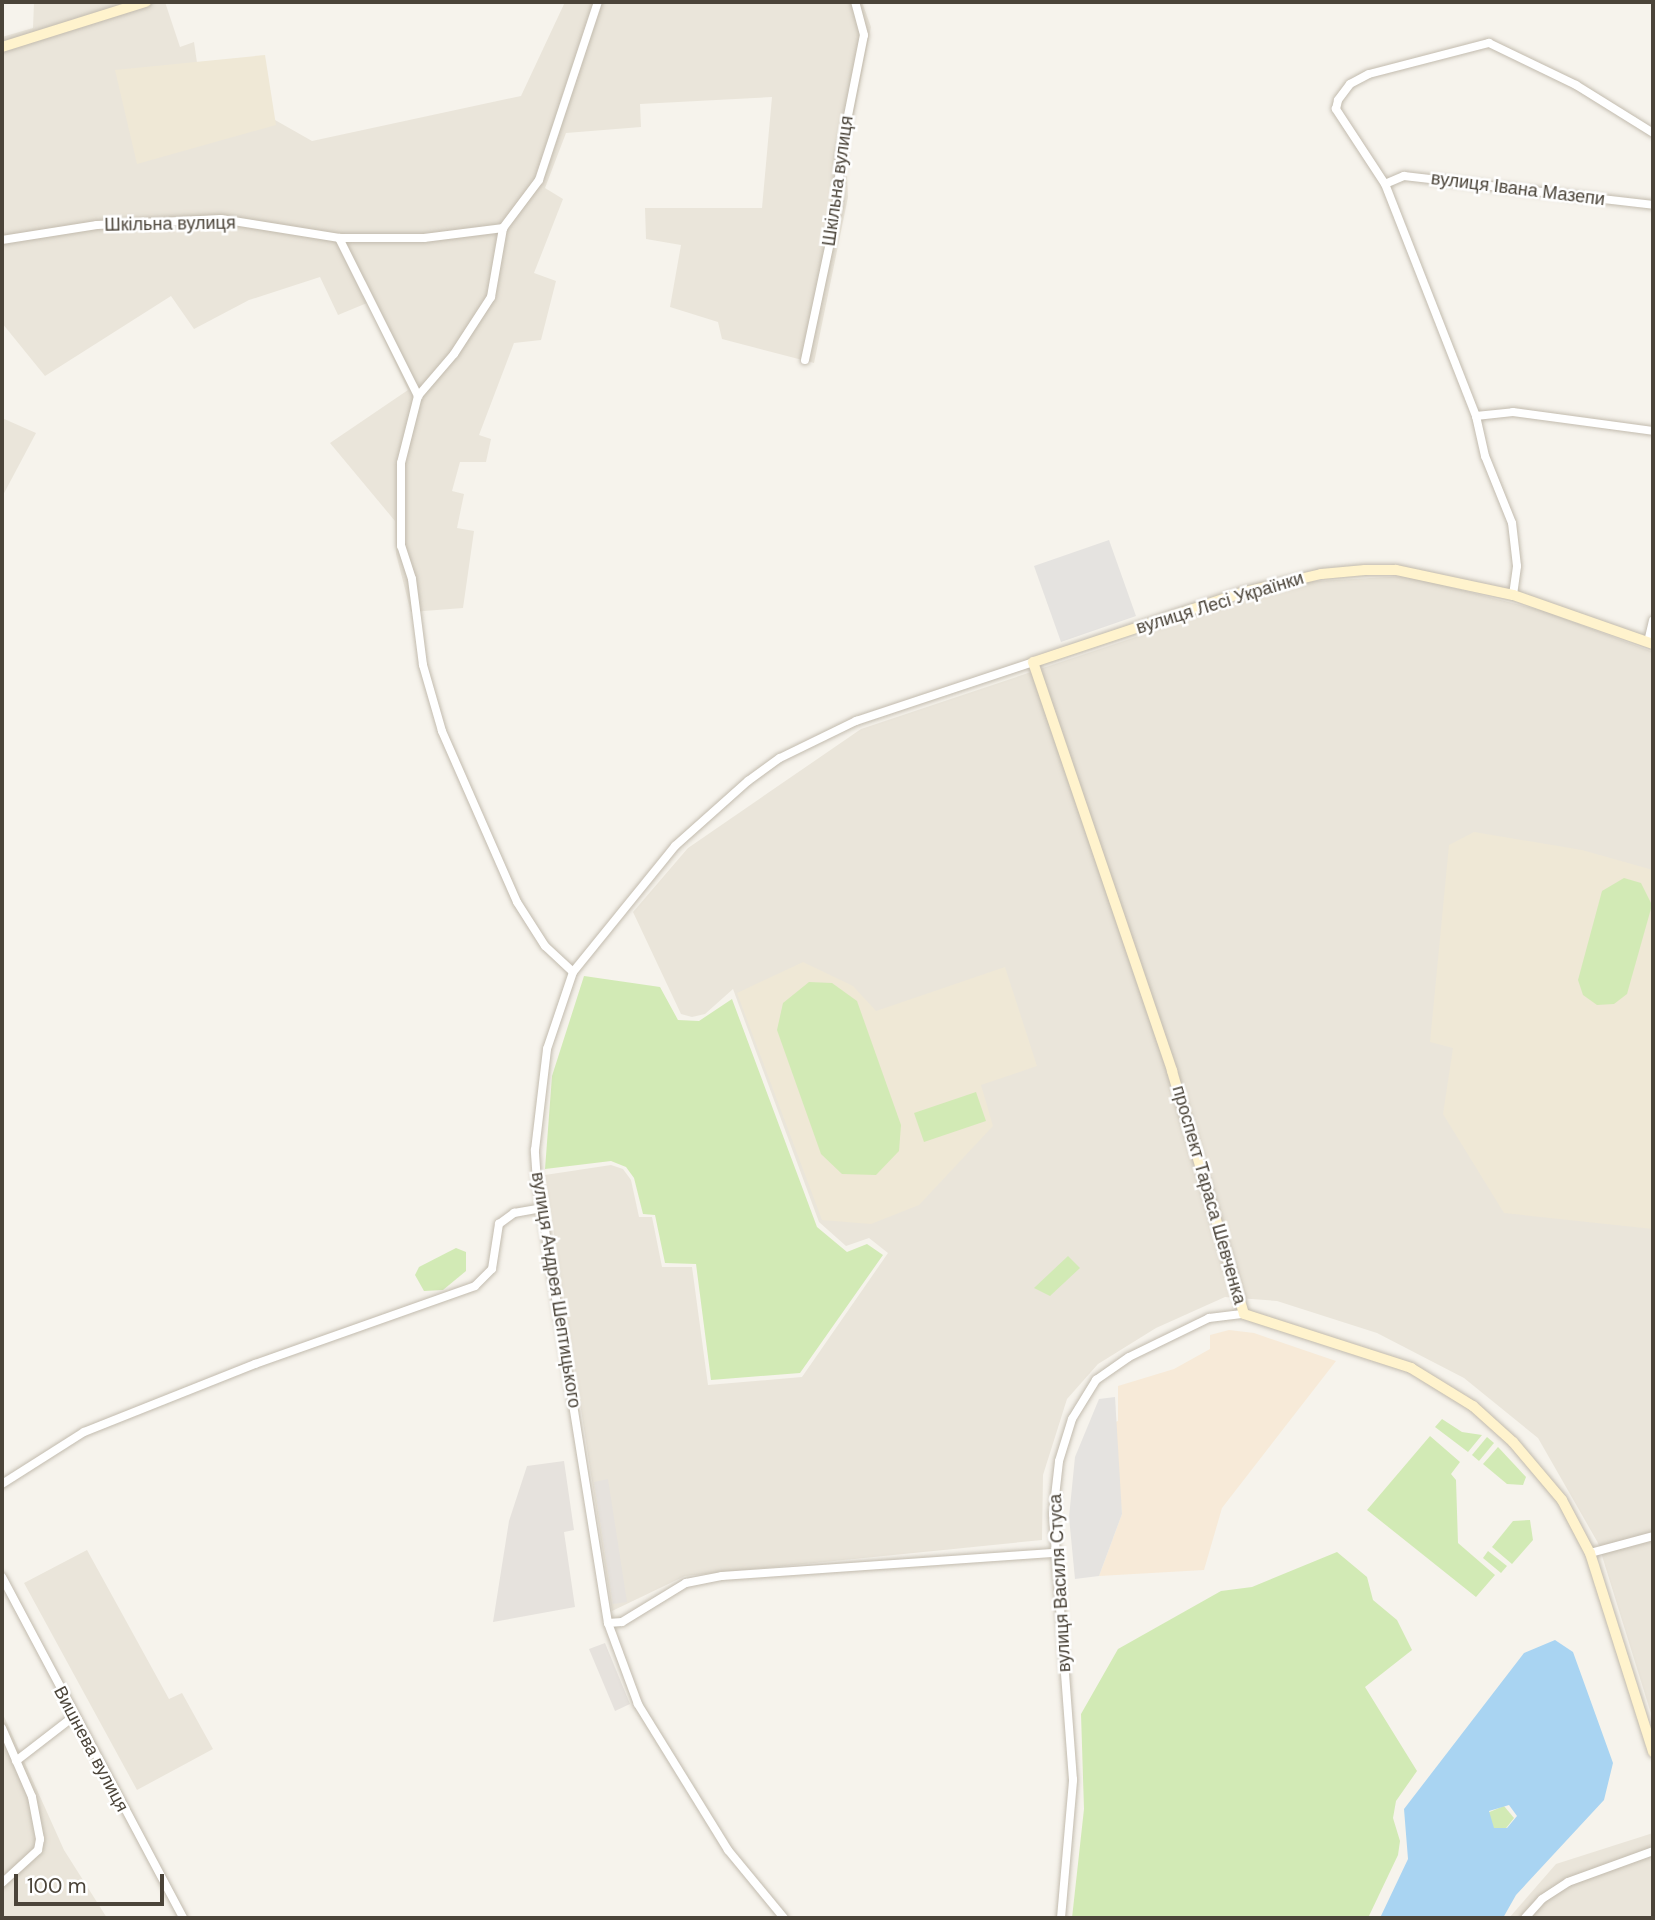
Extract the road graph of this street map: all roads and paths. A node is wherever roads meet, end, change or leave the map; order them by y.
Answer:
1 (146, 2) edge
2 (598, 2) edge
3 (855, 2) edge
4 (2, 47) edge
5 (1653, 133) edge
6 (1385, 184) junction
7 (1653, 205) edge
8 (503, 228) junction
9 (338, 238) junction
10 (2, 240) edge
11 (805, 360) dead end
12 (418, 396) junction
13 (1476, 416) junction
14 (1653, 432) edge
15 (1513, 595) junction
16 (1653, 621) edge
17 (1650, 640) edge
18 (1033, 662) junction
19 (573, 972) junction
20 (542, 1208) junction
21 (1244, 1314) junction
22 (2, 1484) edge
23 (1653, 1536) edge
24 (1055, 1553) junction
25 (1590, 1553) junction
26 (2, 1577) edge
27 (608, 1623) junction
28 (73, 1717) junction
29 (2, 1728) edge
30 (1653, 1752) edge
31 (16, 1761) junction
32 (1653, 1851) edge
33 (2, 1883) edge
34 (183, 1918) edge
35 (784, 1918) edge
36 (1061, 1918) edge
37 (1525, 1918) edge

1 - 4 street
2 - 8 street
3 - 11 street, Шкільна вулиця
5 - 6 street
6 - 7 street, вулиця Івана Мазепи
6 - 13 street
8 - 9 street, Шкільна вулиця
8 - 12 street
9 - 10 street, Шкільна вулиця
9 - 12 street
12 - 19 street
13 - 14 street
13 - 15 street
15 - 17 street, вулиця Лесі Українки
15 - 18 street, вулиця Лесі Українки
16 - 17 street
18 - 19 street, вулиця Андрея Шептицького
18 - 21 street, проспект Тараса Шевченка
19 - 20 street, вулиця Андрея Шептицького
20 - 22 street
20 - 27 street, вулиця Андрея Шептицького
21 - 24 street, вулиця Василя Стуса
21 - 25 street, проспект Тараса Шевченка
23 - 25 street
24 - 27 street
24 - 36 street, вулиця Василя Стуса
25 - 30 street, проспект Тараса Шевченка
26 - 28 street, Вишнева вулиця
27 - 35 street, вулиця Андрея Шептицького
28 - 31 street
28 - 34 street, Вишнева вулиця
29 - 31 street
31 - 33 street
32 - 37 street

